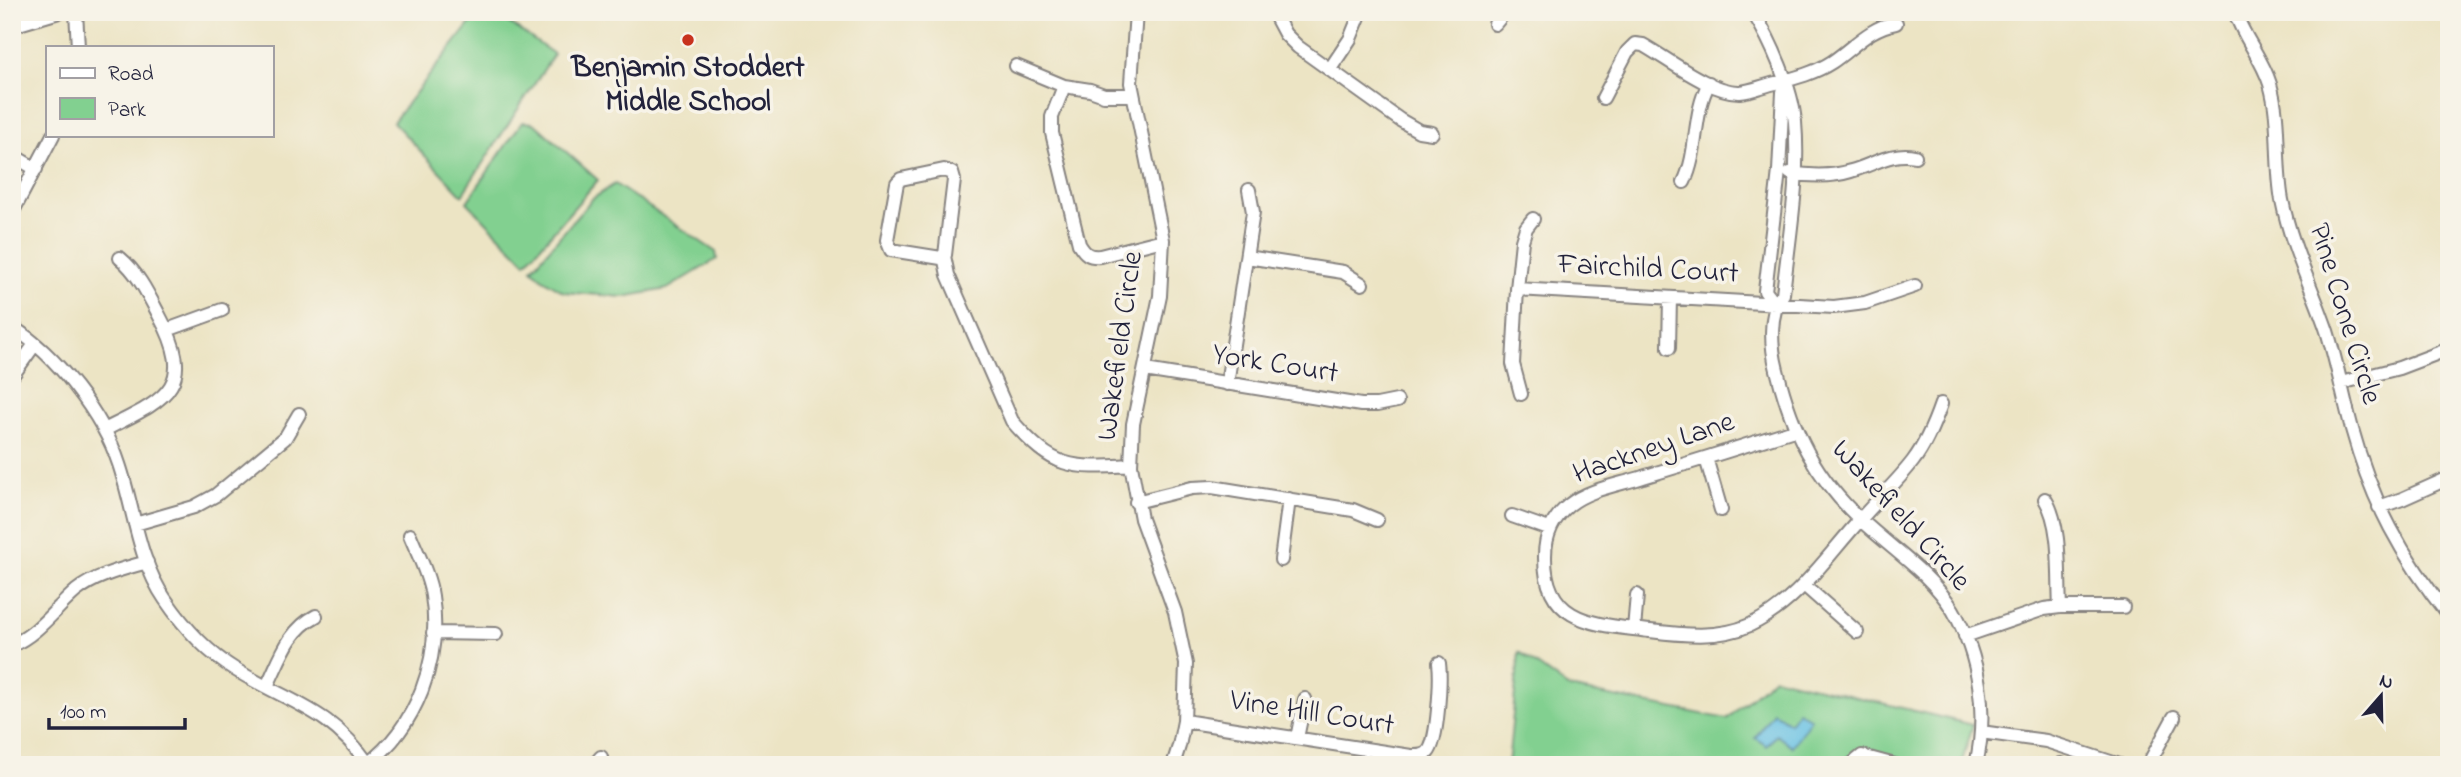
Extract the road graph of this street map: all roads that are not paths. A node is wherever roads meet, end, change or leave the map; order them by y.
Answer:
1 (59, 12) edge
2 (76, 12) edge
3 (1137, 12) edge
4 (1361, 12) edge
5 (1505, 12) edge
6 (1753, 12) edge
7 (2235, 12) edge
8 (1277, 19) dead end
9 (1896, 23) dead end
10 (1495, 24) dead end
11 (12, 26) edge
12 (78, 46) edge
13 (1016, 66) dead end
14 (1330, 69) junction
15 (1784, 81) junction
16 (1709, 83) junction
17 (1064, 86) junction
18 (1132, 91) junction
19 (1603, 98) dead end
20 (1432, 134) dead end
21 (52, 136) edge
22 (12, 155) edge
23 (1915, 156) dead end
24 (36, 169) junction
25 (1779, 171) junction
26 (1796, 174) junction
27 (1684, 183) dead end
28 (1249, 190) dead end
29 (12, 213) edge
30 (1533, 219) dead end
31 (1163, 240) junction
32 (944, 256) junction
33 (1247, 257) junction
34 (120, 258) dead end
35 (1363, 284) dead end
36 (1915, 286) dead end
37 (1517, 289) junction
38 (1670, 298) junction
39 (1775, 304) junction
40 (222, 310) dead end
41 (12, 327) edge
42 (167, 330) junction
43 (35, 344) junction
44 (1668, 348) dead end
45 (2449, 349) edge
46 (1145, 370) junction
47 (12, 376) edge
48 (2341, 383) junction
49 (1227, 384) junction
50 (1521, 394) dead end
51 (1397, 401) dead end
52 (1941, 404) dead end
53 (299, 414) dead end
54 (104, 430) junction
55 (1794, 430) junction
56 (1706, 458) junction
57 (1131, 465) junction
58 (2449, 478) edge
59 (1289, 499) junction
60 (2045, 499) dead end
61 (1136, 502) junction
62 (2379, 508) junction
63 (1721, 510) dead end
64 (1512, 516) dead end
65 (1860, 519) junction
66 (1377, 520) dead end
67 (135, 524) junction
68 (1549, 529) junction
69 (410, 535) dead end
70 (1282, 559) dead end
71 (147, 562) junction
72 (1804, 585) junction
73 (1637, 595) dead end
74 (2060, 607) junction
75 (2123, 607) dead end
76 (316, 615) dead end
77 (2449, 617) edge
78 (1634, 629) junction
79 (1857, 632) dead end
80 (433, 633) junction
81 (496, 634) dead end
82 (1965, 636) junction
83 (12, 645) edge
84 (1439, 663) dead end
85 (267, 687) junction
86 (1305, 699) dead end
87 (2174, 717) dead end
88 (1184, 721) junction
89 (1981, 732) junction
90 (1297, 738) junction
91 (368, 764) edge
92 (1172, 765) edge
93 (1851, 765) edge
94 (1895, 765) edge
95 (1976, 765) edge
96 (2120, 765) edge
97 (2148, 765) edge

1 - 11 street
2 - 12 street
3 - 18 street, Wakefield Circle
4 - 14 street
5 - 10 street
6 - 15 street, Wakefield Circle
7 - 48 street, Pine Cone Circle
8 - 14 street
9 - 15 street
13 - 17 street
14 - 20 street
15 - 16 street
15 - 25 street, Wakefield Circle
15 - 26 street, Wakefield Circle
16 - 19 street
16 - 27 street
17 - 18 street
17 - 31 street
18 - 31 street, Wakefield Circle
21 - 24 street
22 - 24 street
23 - 26 street
24 - 29 street
25 - 26 street
25 - 39 street, Wakefield Circle
26 - 39 street, Wakefield Circle
28 - 33 street
30 - 37 street
31 - 46 street, Wakefield Circle
32 - 32 street
32 - 57 street
33 - 35 street
33 - 49 street
34 - 42 street
36 - 39 street, Fairchild Court
37 - 38 street, Fairchild Court
37 - 50 street
38 - 39 street, Fairchild Court
38 - 44 street
39 - 55 street, Wakefield Circle
40 - 42 street
41 - 43 street
42 - 54 street
43 - 47 street
43 - 54 street
45 - 48 street
46 - 49 street, York Court
46 - 57 street, Wakefield Circle
48 - 62 street, Pine Cone Circle
49 - 51 street, York Court
52 - 65 street
53 - 67 street
54 - 67 street
55 - 56 street, Hackney Lane
55 - 65 street, Wakefield Circle
56 - 63 street
56 - 68 street, Hackney Lane
57 - 61 street, Wakefield Circle
58 - 62 street
59 - 61 street
59 - 66 street
59 - 70 street
60 - 74 street
61 - 88 street, Wakefield Circle
62 - 77 street, Pine Cone Circle
64 - 68 street
65 - 72 street
65 - 82 street, Wakefield Circle
67 - 71 street
68 - 78 street
69 - 80 street
71 - 83 street
71 - 85 street
72 - 78 street
72 - 79 street
73 - 78 street
74 - 75 street
74 - 82 street
76 - 85 street
80 - 81 street
80 - 91 street
82 - 89 street, Wakefield Circle
84 - 90 street, Vine Hill Court
85 - 91 street
86 - 90 street
87 - 97 street
88 - 90 street, Vine Hill Court
88 - 92 street, Wakefield Circle
89 - 95 street, Wakefield Circle
89 - 96 street
93 - 94 street

